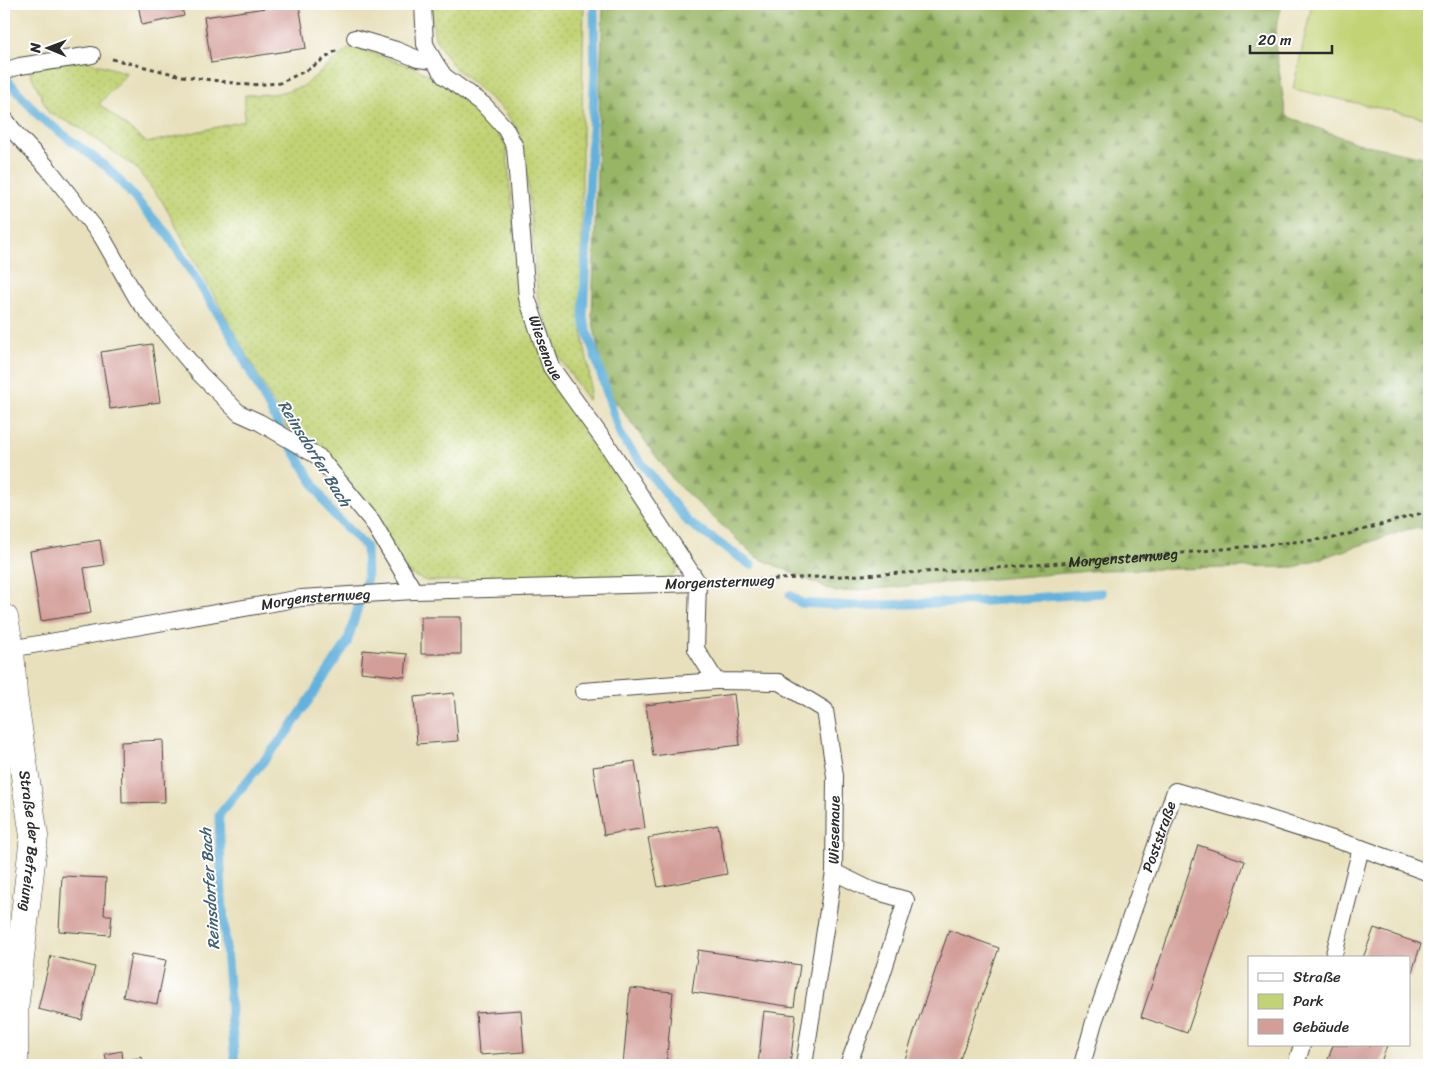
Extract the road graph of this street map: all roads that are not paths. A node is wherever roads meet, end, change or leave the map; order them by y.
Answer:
1 (423, 4) edge
2 (354, 38) road end
3 (92, 55) road end
4 (434, 61) junction
5 (4, 71) edge
6 (4, 118) edge
7 (698, 583) junction
8 (414, 591) junction
9 (4, 618) edge
10 (10, 649) junction
11 (716, 681) junction
12 (583, 691) dead end
13 (8, 697) edge
14 (1361, 848) junction
15 (834, 872) junction
16 (1429, 873) edge
17 (1333, 956) edge
18 (1302, 1046) edge
19 (14, 1065) edge
20 (804, 1065) edge
21 (848, 1065) edge
22 (1082, 1065) edge
23 (1296, 1065) edge

1 - 4 lane, Wiesenaue
2 - 4 lane
3 - 5 lane
4 - 7 lane, Wiesenaue
6 - 8 lane
7 - 8 lane, Morgensternweg
7 - 11 lane
8 - 10 lane, Morgensternweg
9 - 10 street, Straße der Befreiung
10 - 13 street, Straße der Befreiung
11 - 12 lane, Wiesenaue
11 - 15 lane, Wiesenaue
13 - 19 street, Straße der Befreiung
14 - 16 lane, Poststraße
14 - 17 lane
14 - 22 lane, Poststraße
15 - 20 lane, Wiesenaue
15 - 21 lane
18 - 23 lane

